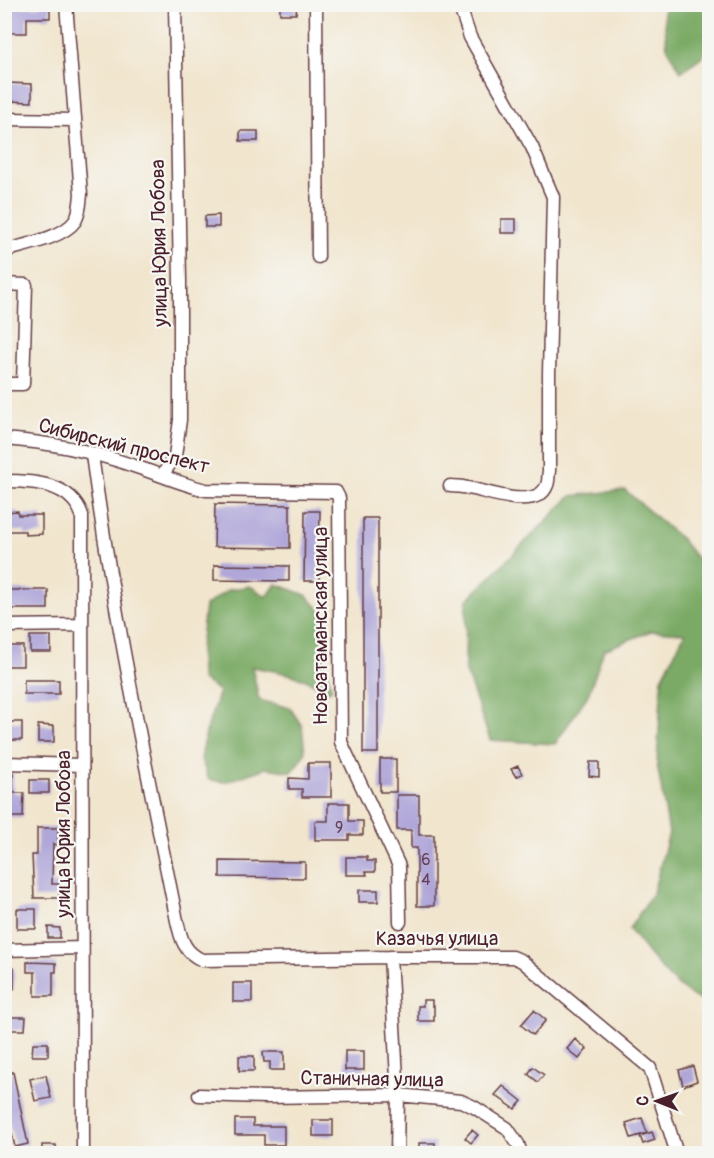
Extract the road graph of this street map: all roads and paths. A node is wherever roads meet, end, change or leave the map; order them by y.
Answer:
1 (66, 4) edge
2 (175, 4) edge
3 (316, 4) edge
4 (459, 4) edge
5 (4, 119) edge
6 (75, 120) junction
7 (4, 251) edge
8 (318, 257) dead end
9 (4, 284) edge
10 (4, 384) edge
11 (4, 439) edge
12 (92, 455) junction
13 (162, 476) junction
14 (4, 481) edge
15 (450, 486) dead end
16 (339, 498) joint
17 (82, 625) junction
18 (4, 626) edge
19 (4, 763) edge
20 (82, 765) junction
21 (399, 922) dead end
22 (82, 948) junction
23 (4, 950) edge
24 (390, 957) junction
25 (199, 1095) dead end
26 (398, 1095) junction
27 (83, 1154) edge
28 (397, 1154) edge
29 (521, 1154) edge
30 (677, 1154) edge

1 - 6 street
2 - 13 street, улица Юрия Лобова
3 - 8 street
4 - 15 street
5 - 6 street
6 - 7 street
9 - 10 street
11 - 12 street, Сибирский проспект
12 - 13 street, Сибирский проспект
12 - 24 street, Казачья улица
13 - 16 street, Сибирский проспект
14 - 17 street, улица Юрия Лобова
16 - 21 street, Новоатаманская улица
17 - 18 street
17 - 20 street, улица Юрия Лобова
19 - 20 street
20 - 22 street, улица Юрия Лобова
22 - 23 street
22 - 27 street, улица Юрия Лобова
24 - 26 street
24 - 30 street, Казачья улица
25 - 26 street, Станичная улица
26 - 28 street
26 - 29 street, Станичная улица

